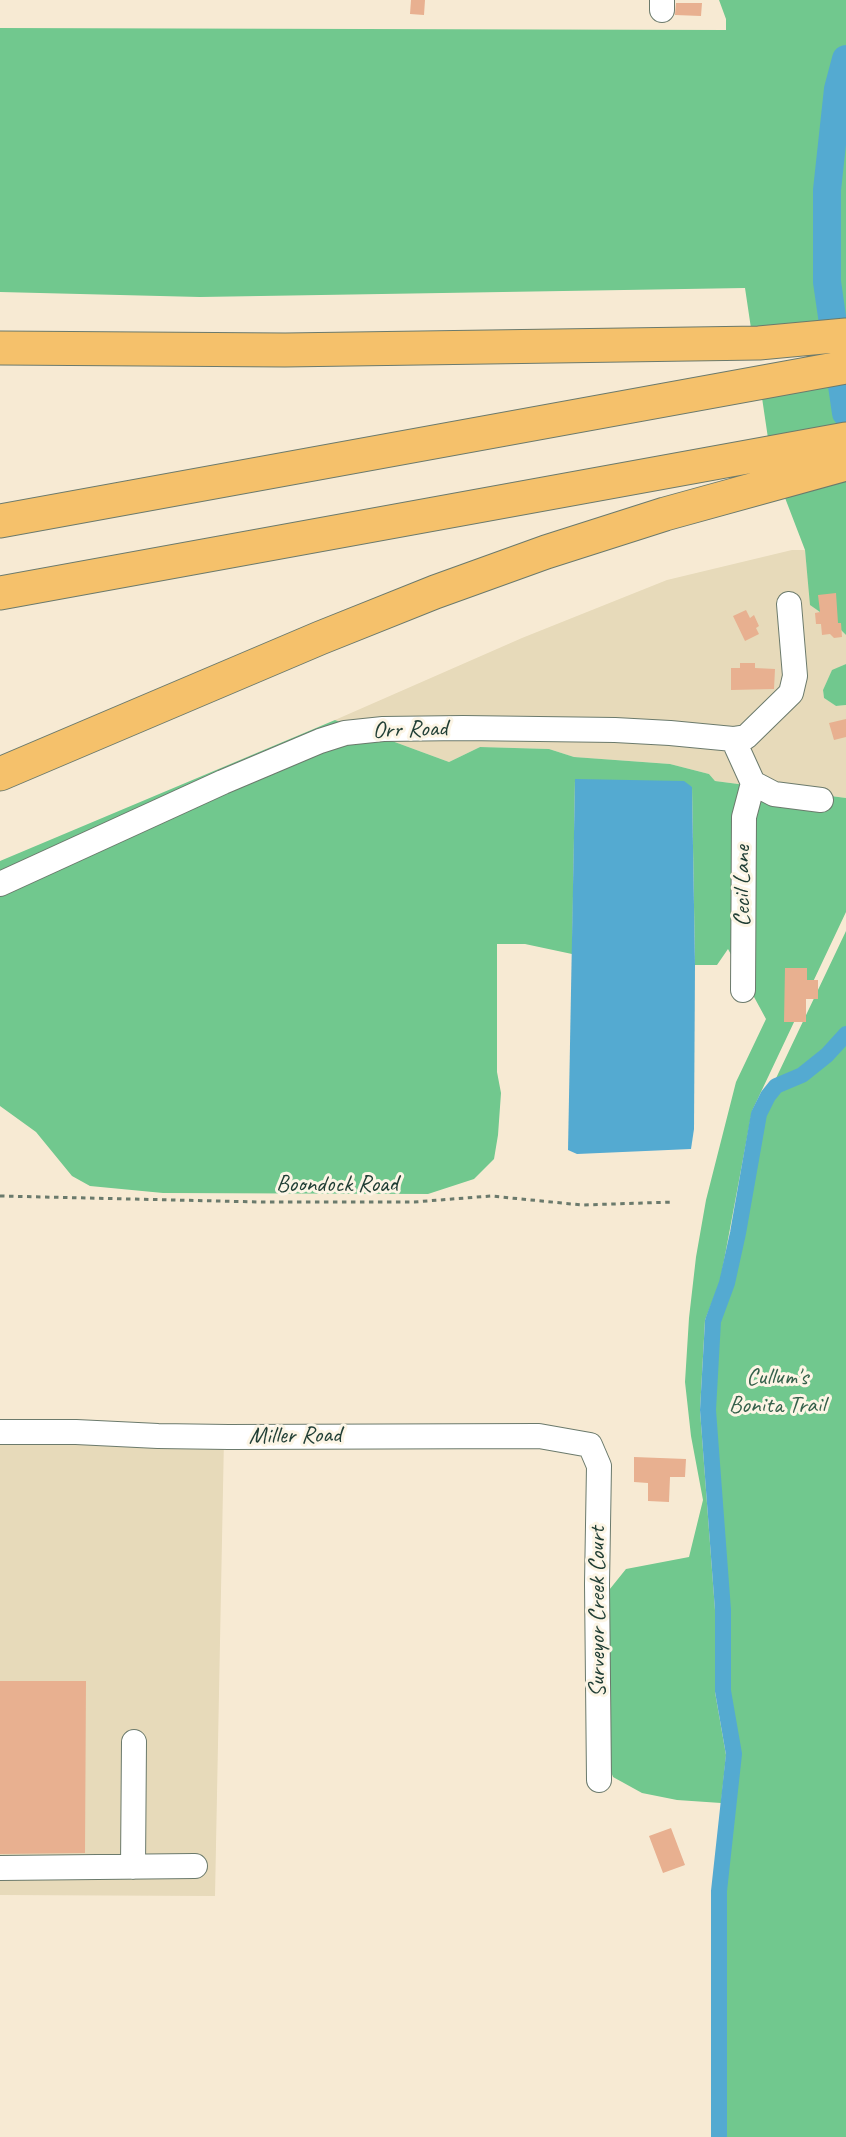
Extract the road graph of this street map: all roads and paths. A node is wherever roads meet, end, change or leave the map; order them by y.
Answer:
1 (846, 335) edge
2 (0, 348) edge
3 (846, 367) edge
4 (846, 439) edge
5 (846, 464) edge
6 (782, 466) junction
7 (0, 521) edge
8 (0, 593) edge
9 (789, 604) dead end
10 (733, 740) junction
11 (0, 774) edge
12 (753, 783) junction
13 (821, 800) dead end
14 (0, 884) edge
15 (744, 990) dead end
16 (0, 1196) edge
17 (674, 1202) dead end
18 (0, 1432) edge
19 (590, 1445) joint
20 (134, 1742) dead end
21 (599, 1780) dead end
22 (195, 1866) dead end
23 (133, 1867) junction
24 (0, 1868) edge

1 - 2 highway
3 - 7 highway
4 - 6 highway
5 - 6 highway
6 - 8 highway
6 - 11 highway
9 - 10 street
10 - 12 street
10 - 14 street, Orr Road
12 - 13 street
12 - 15 street, Cecil Lane
16 - 17 path, Boondock Road
18 - 19 street, Miller Road
19 - 21 street, Surveyor Creek Court
20 - 23 street
22 - 23 street
23 - 24 street

